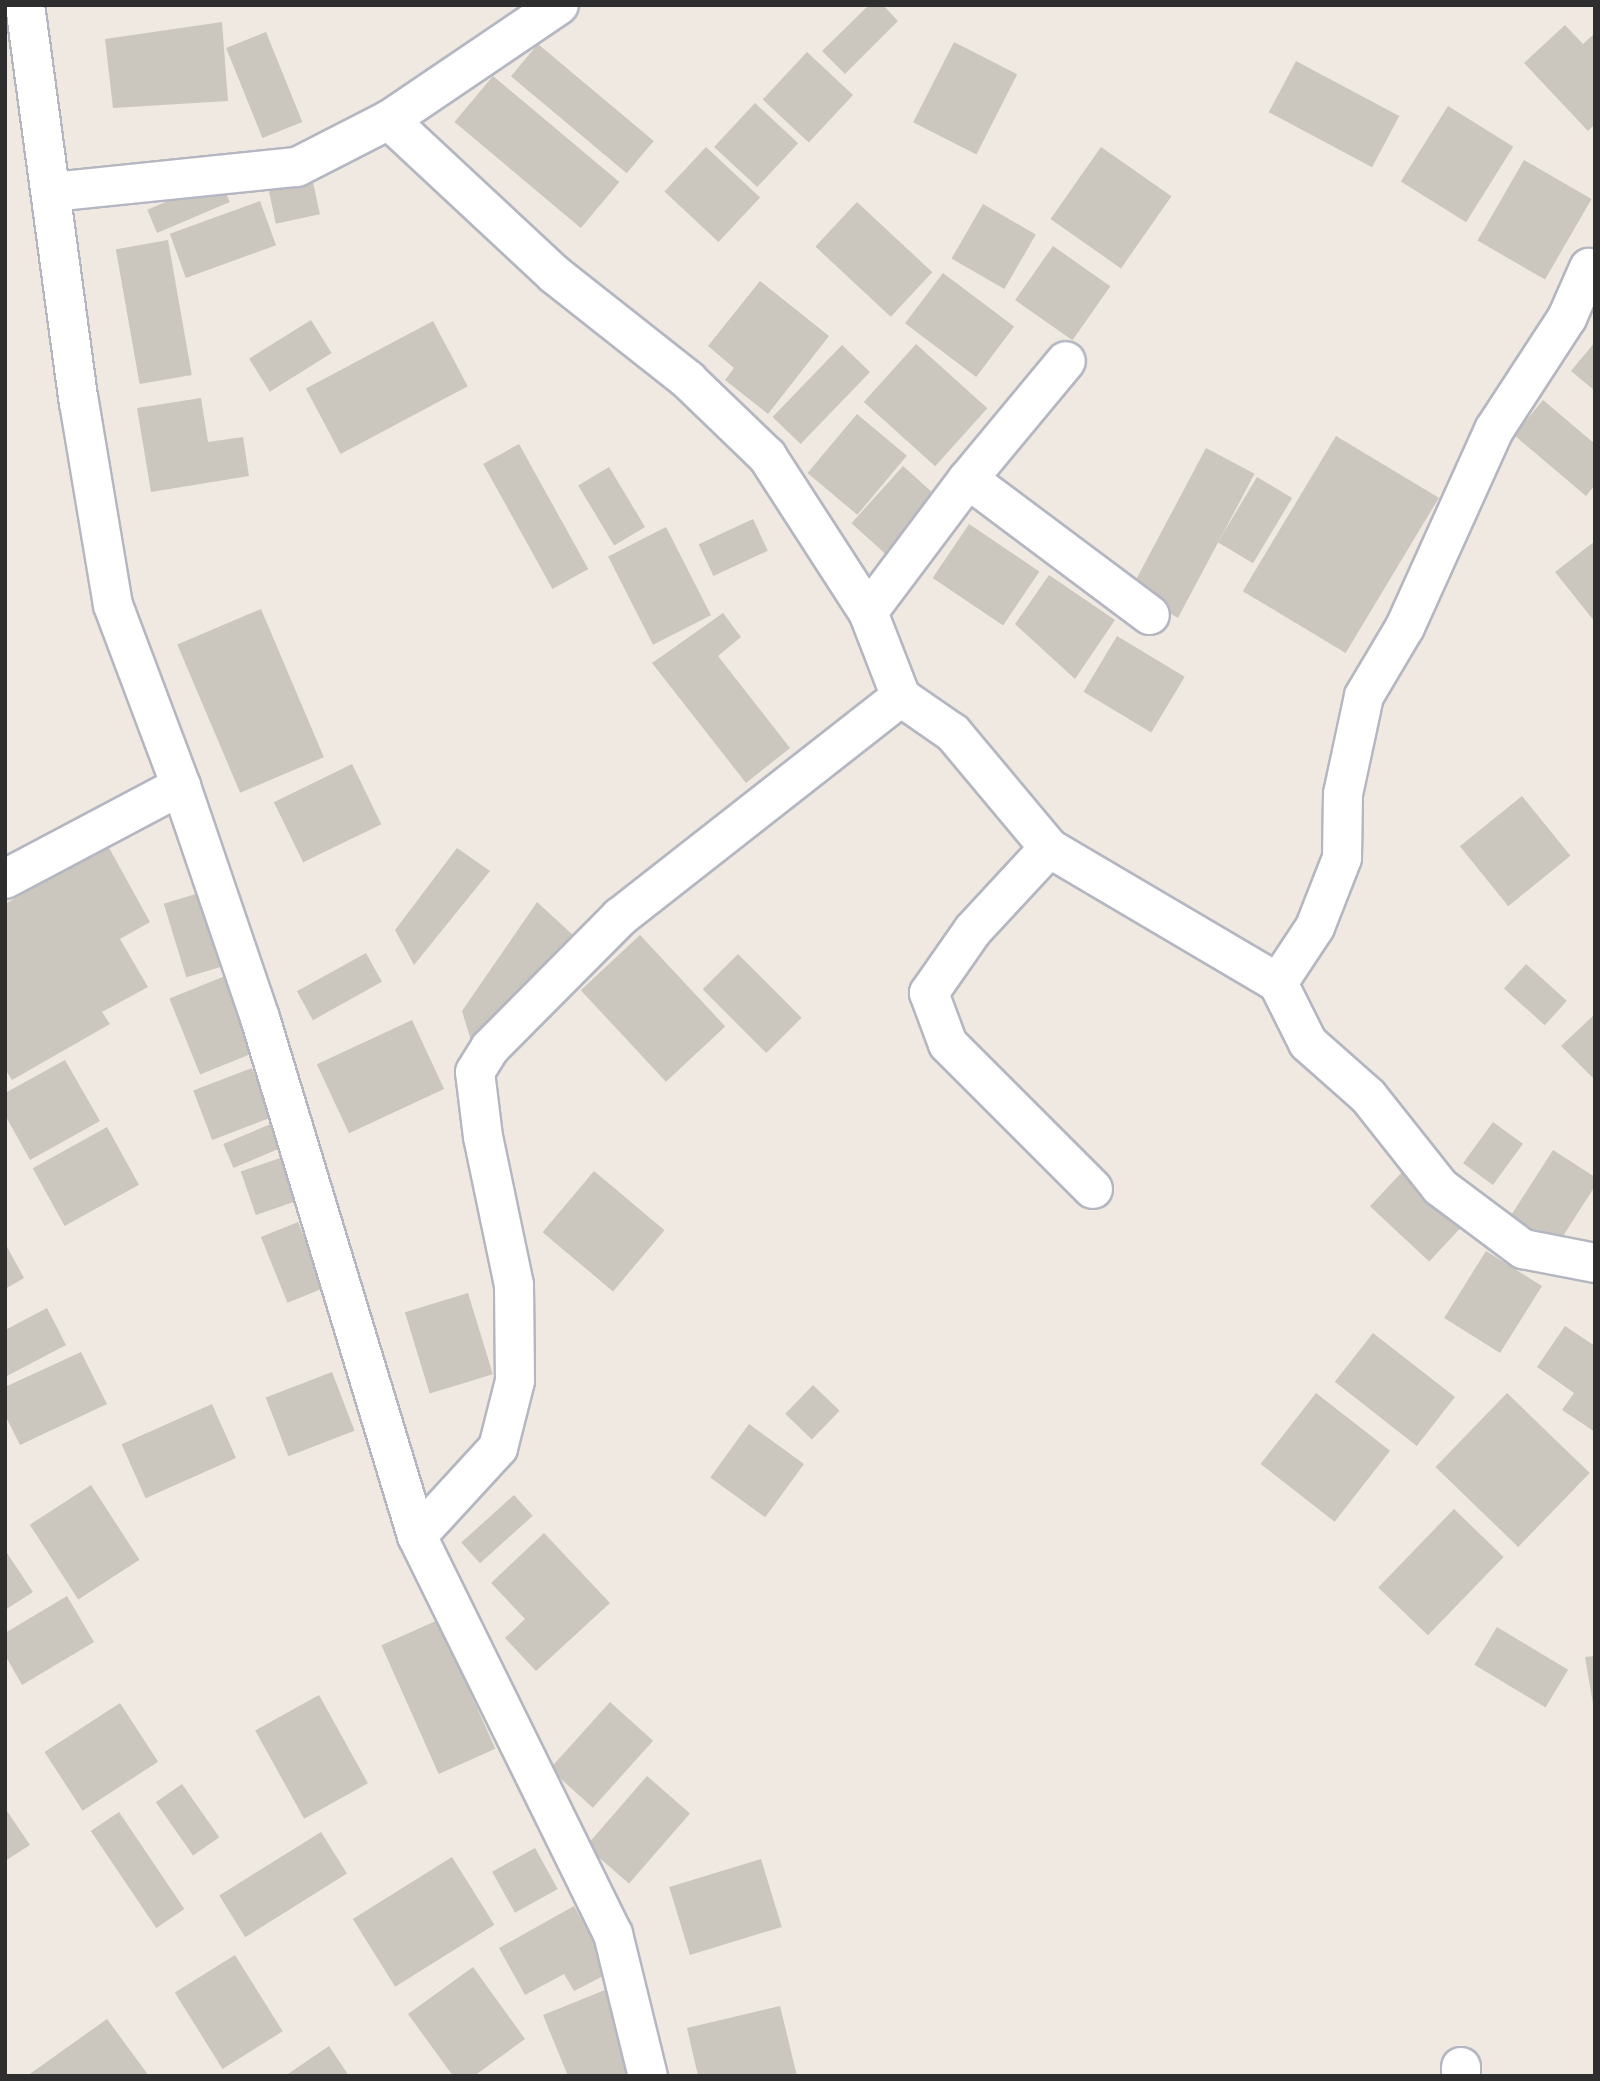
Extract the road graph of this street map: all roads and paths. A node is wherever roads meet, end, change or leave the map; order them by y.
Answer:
1 (25, 5) edge
2 (541, 11) edge
3 (388, 120) junction
4 (52, 192) junction
5 (1589, 268) dead end
6 (1066, 361) dead end
7 (968, 479) junction
8 (868, 612) junction
9 (1150, 615) dead end
10 (901, 697) junction
11 (181, 786) junction
12 (1049, 849) junction
13 (5, 879) edge
14 (1278, 983) junction
15 (1093, 1189) dead end
16 (1595, 1263) edge
17 (417, 1536) junction
18 (648, 2076) edge

1 - 4 street
2 - 3 street
3 - 4 street
3 - 8 street
4 - 11 street
5 - 14 street
6 - 7 street
7 - 8 street
7 - 9 street
8 - 10 street
10 - 12 street
10 - 17 street
11 - 13 street
11 - 17 street
12 - 14 street
12 - 15 street
14 - 16 street
17 - 18 street

